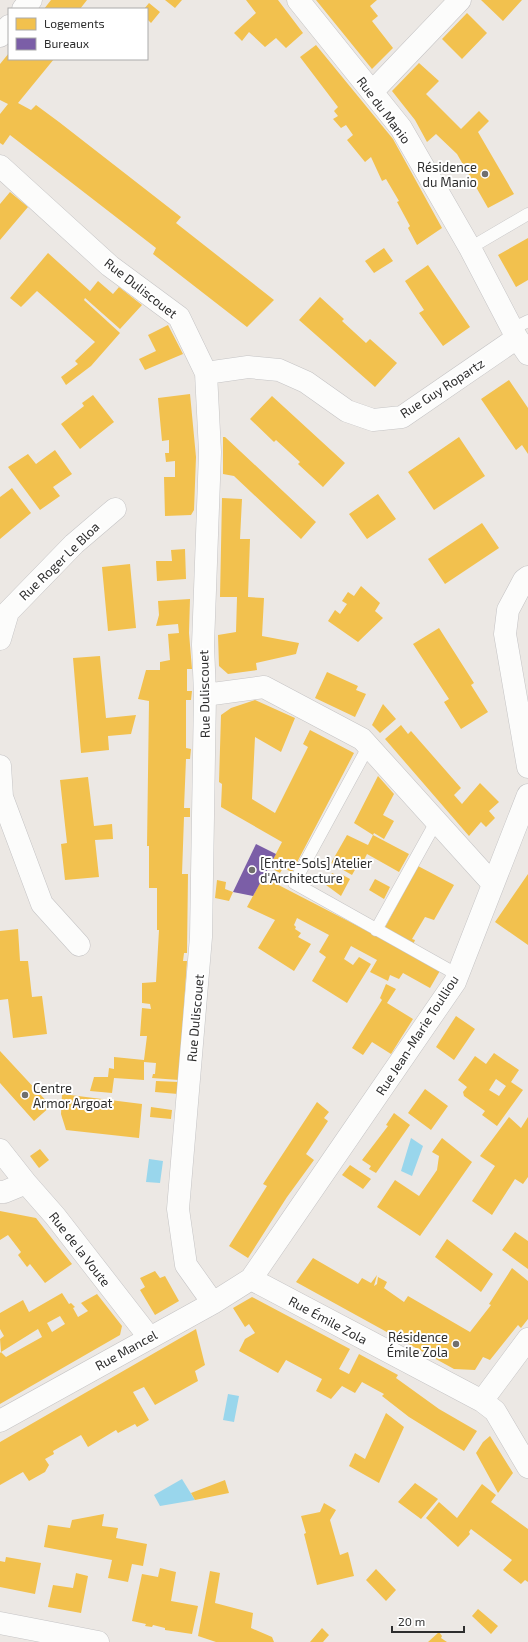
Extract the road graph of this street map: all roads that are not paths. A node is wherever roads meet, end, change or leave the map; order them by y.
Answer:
1 (31, 0) edge
2 (298, 0) edge
3 (460, 0) edge
4 (24, 8) edge
5 (8, 27) edge
6 (0, 36) edge
7 (372, 92) junction
8 (0, 166) edge
9 (528, 214) edge
10 (470, 248) junction
11 (521, 335) edge
12 (206, 373) junction
13 (115, 508) dead end
14 (528, 577) edge
15 (0, 639) edge
16 (206, 695) junction
17 (368, 747) junction
18 (0, 766) edge
19 (528, 767) edge
20 (528, 795) edge
21 (1, 798) edge
22 (436, 822) junction
23 (493, 884) junction
24 (376, 930) junction
25 (79, 945) dead end
26 (458, 975) junction
27 (0, 1150) edge
28 (26, 1184) junction
29 (0, 1192) edge
30 (251, 1279) junction
31 (212, 1303) junction
32 (149, 1337) junction
33 (528, 1339) edge
34 (482, 1401) junction
35 (0, 1421) edge
36 (528, 1467) edge
37 (0, 1623) edge
38 (98, 1642) edge

1 - 4 street
2 - 7 street, Rue du Manio
3 - 7 street
5 - 6 street
7 - 10 street, Rue du Manio
8 - 12 street, Rue Duliscouet
9 - 10 lane
10 - 11 street, Rue du Manio
11 - 12 street, Rue Guy Ropartz
12 - 16 street, Rue Duliscouet
13 - 15 street, Rue Roger Le Bloa
14 - 19 street
16 - 17 street
16 - 31 street, Rue Duliscouet
17 - 22 street
17 - 24 lane
18 - 21 street
20 - 23 street, Rue Jean-Marie Toulliou
21 - 25 street
22 - 23 street
22 - 24 lane
23 - 26 street, Rue Jean-Marie Toulliou
24 - 26 lane
26 - 30 street, Rue Jean-Marie Toulliou
27 - 28 street, Rue de la Voute
28 - 29 street
28 - 32 street, Rue de la Voute
30 - 31 street, Rue Mancel
30 - 34 street, Rue Émile Zola
31 - 32 street, Rue Mancel
32 - 35 street, Rue Mancel
33 - 34 street
34 - 36 street, Rue Émile Zola
37 - 38 street

